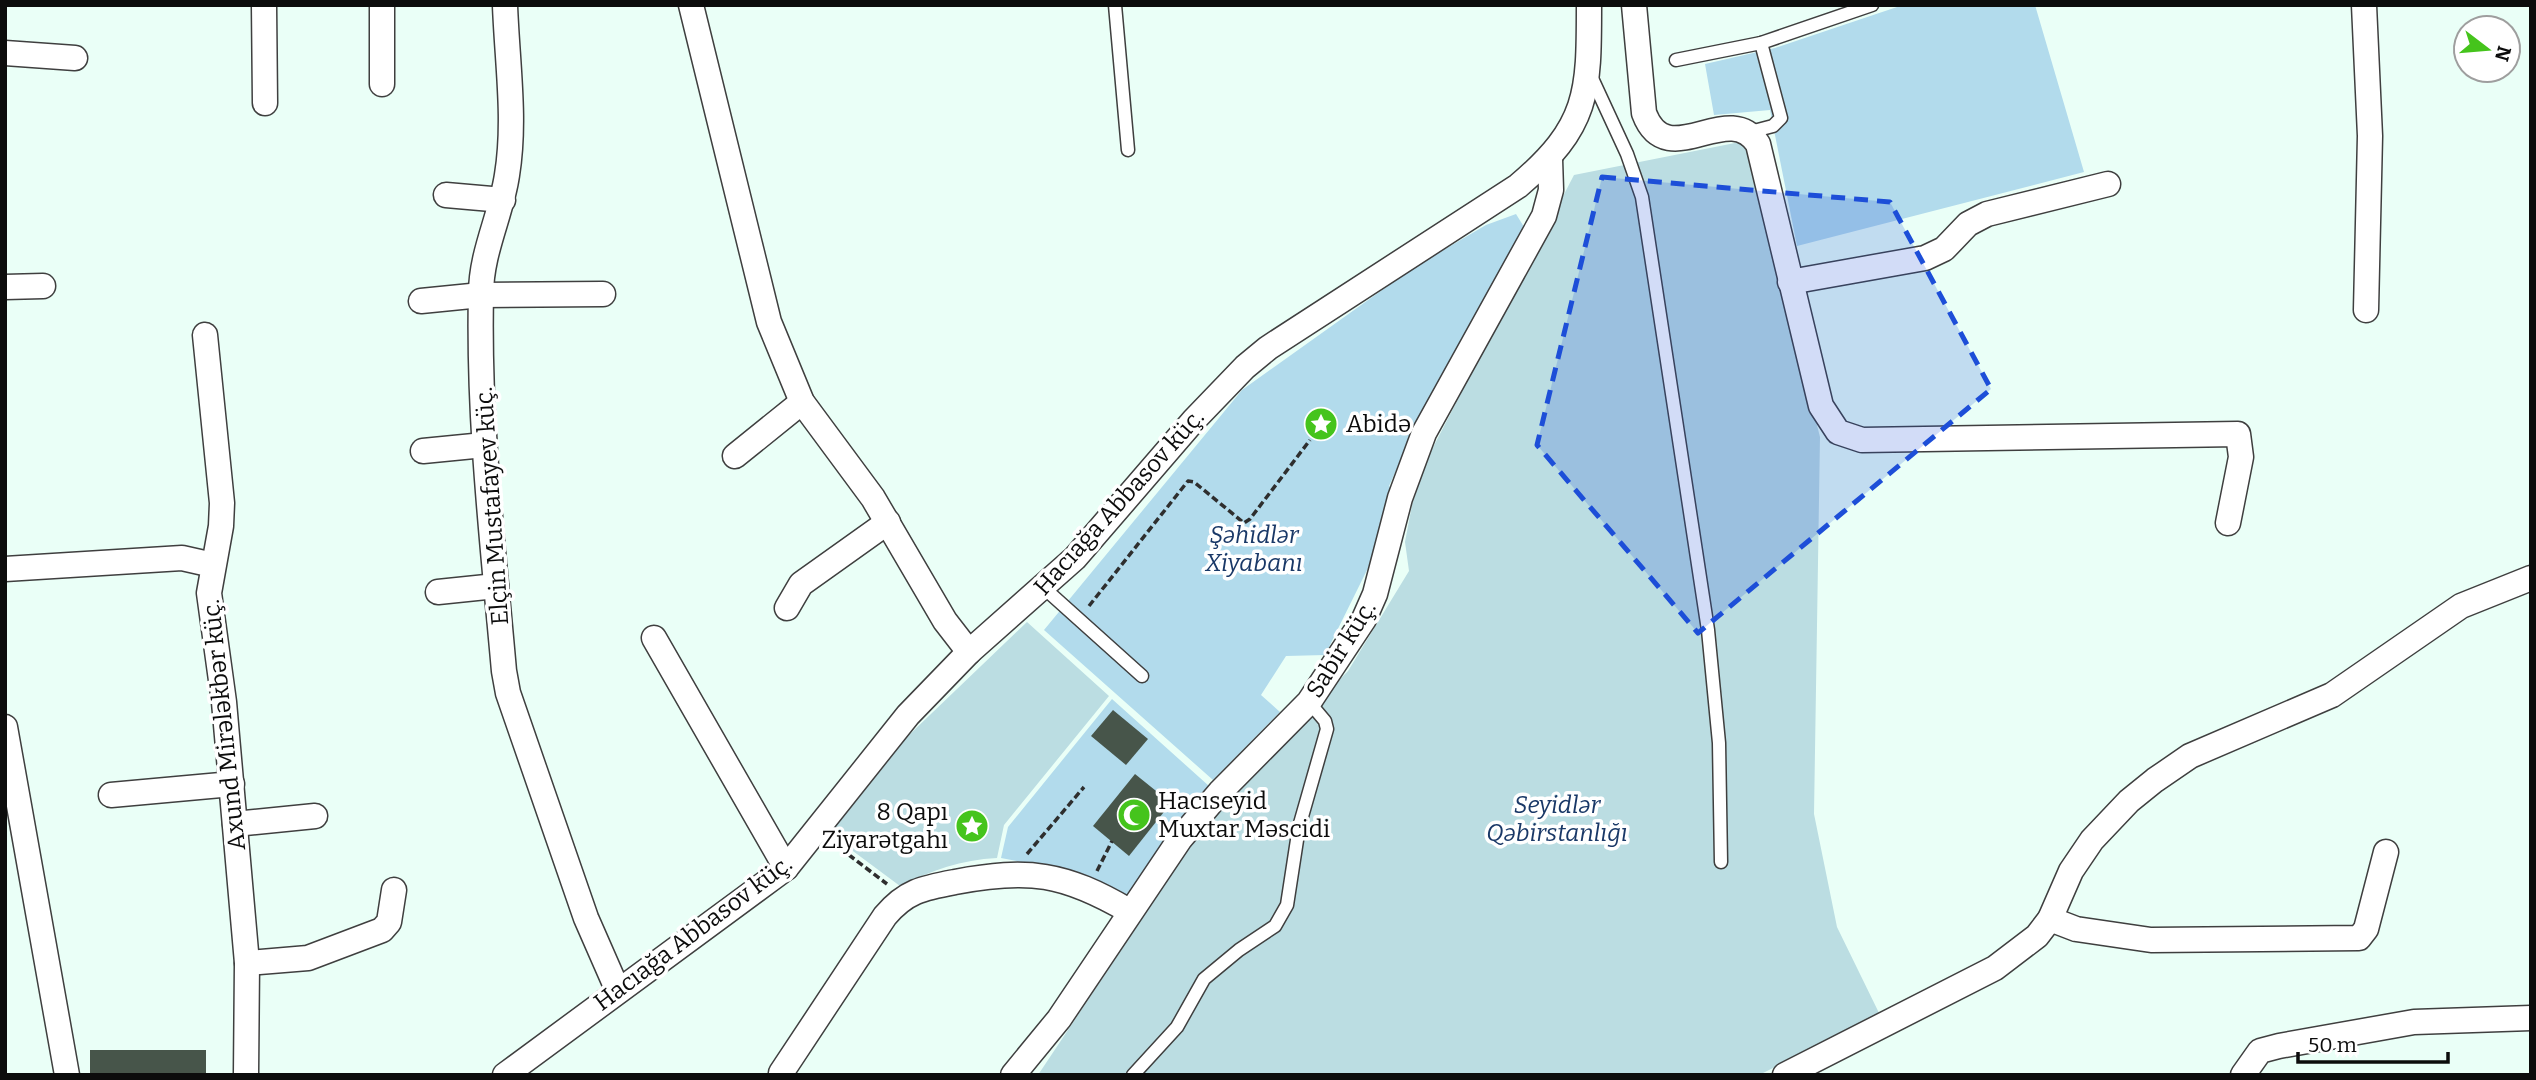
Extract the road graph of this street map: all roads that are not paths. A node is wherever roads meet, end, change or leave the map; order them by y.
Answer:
1 (264, 5) edge
2 (382, 5) edge
3 (505, 5) edge
4 (691, 5) edge
5 (1115, 5) edge
6 (1589, 5) edge
7 (1634, 5) edge
8 (1872, 5) edge
9 (2364, 5) edge
10 (1761, 43) junction
11 (5, 53) edge
12 (75, 58) dead end
13 (1676, 60) dead end
14 (1589, 71) junction
15 (382, 84) dead end
16 (265, 103) dead end
17 (1750, 132) junction
18 (1128, 150) dead end
19 (1550, 159) junction
20 (2108, 184) dead end
21 (446, 195) dead end
22 (503, 200) junction
23 (1790, 282) junction
24 (43, 286) dead end
25 (5, 287) edge
26 (603, 294) dead end
27 (481, 295) junction
28 (421, 300) dead end
29 (2366, 310) dead end
30 (205, 335) dead end
31 (802, 402) junction
32 (484, 445) junction
33 (423, 451) dead end
34 (735, 456) dead end
35 (888, 522) junction
36 (2228, 523) dead end
37 (213, 565) junction
38 (5, 569) edge
39 (2531, 578) edge
40 (496, 586) junction
41 (1044, 588) junction
42 (438, 592) dead end
43 (787, 608) dead end
44 (653, 638) dead end
45 (969, 652) junction
46 (1142, 676) dead end
47 (1309, 702) junction
48 (5, 727) edge
49 (232, 784) junction
50 (111, 795) dead end
51 (315, 816) dead end
52 (235, 824) junction
53 (2386, 852) dead end
54 (1721, 862) dead end
55 (786, 868) junction
56 (394, 890) dead end
57 (1129, 911) junction
58 (2050, 919) junction
59 (247, 963) junction
60 (618, 991) junction
61 (2531, 1018) edge
62 (781, 1073) dead end
63 (67, 1075) edge
64 (246, 1075) edge
65 (505, 1075) edge
66 (1013, 1075) edge
67 (1133, 1075) edge
68 (1785, 1075) edge
69 (2243, 1075) edge

1 - 16 street
2 - 15 street
3 - 22 street, Elçin Mustafayev küç.
4 - 31 street
5 - 18 lane
6 - 14 street, Hacıağa Abbasov küç.
7 - 17 street
8 - 10 lane
9 - 29 street
10 - 13 lane
10 - 17 lane
11 - 12 street
14 - 19 street, Hacıağa Abbasov küç.
14 - 54 lane
17 - 23 street
19 - 41 street, Hacıağa Abbasov küç.
19 - 47 street, Sabir küç.
20 - 23 street
21 - 22 street
22 - 27 street, Elçin Mustafayev küç.
23 - 36 street
24 - 25 street
26 - 27 street
27 - 28 street
27 - 32 street, Elçin Mustafayev küç.
30 - 37 street, Axund Mirələkbər küç.
31 - 34 street
31 - 35 street
32 - 33 street
32 - 40 street, Elçin Mustafayev küç.
35 - 43 street
35 - 45 street
37 - 38 street
37 - 49 street, Axund Mirələkbər küç.
39 - 58 street
40 - 42 street
40 - 60 street, Elçin Mustafayev küç.
41 - 45 street, Hacıağa Abbasov küç.
41 - 46 lane
44 - 55 street
45 - 55 street, Hacıağa Abbasov küç.
47 - 57 street, Sabir küç.
47 - 67 lane
48 - 63 street
49 - 50 street
49 - 52 street, Axund Mirələkbər küç.
51 - 52 street
52 - 59 street, Axund Mirələkbər küç.
53 - 58 street
55 - 60 street, Hacıağa Abbasov küç.
56 - 59 street
57 - 62 street
57 - 66 street, Sabir küç.
58 - 68 street
59 - 64 street, Axund Mirələkbər küç.
60 - 65 street, Hacıağa Abbasov küç.
61 - 69 street

